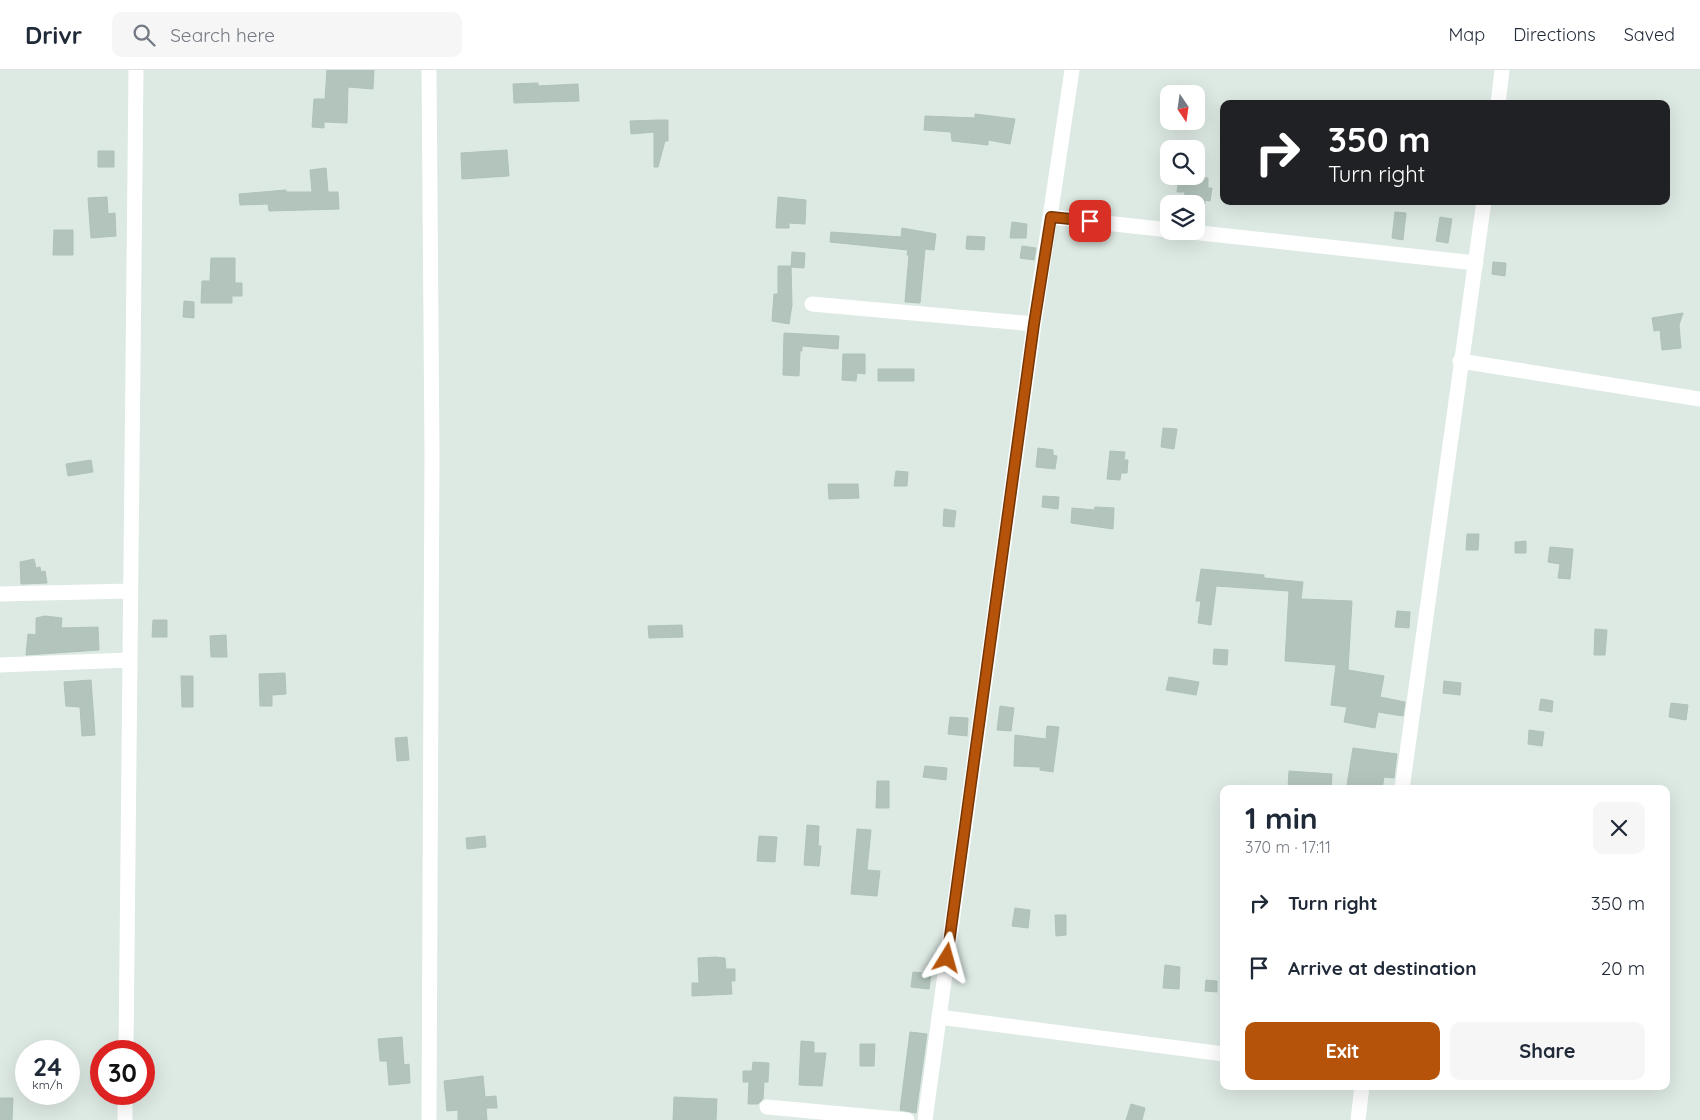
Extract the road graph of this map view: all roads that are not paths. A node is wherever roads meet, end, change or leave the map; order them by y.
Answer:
1 (136, 70) edge
2 (429, 70) edge
3 (1072, 70) edge
4 (1502, 70) edge
5 (1498, 100) edge
6 (1483, 205) edge
7 (1051, 217) junction
8 (1160, 229) edge
9 (1205, 234) edge
10 (1476, 264) junction
11 (812, 304) dead end
12 (1034, 324) junction
13 (1460, 361) junction
14 (1700, 399) edge
15 (130, 591) junction
16 (0, 594) edge
17 (129, 660) junction
18 (0, 665) edge
19 (1403, 785) edge
20 (939, 1017) junction
21 (126, 1040) edge
22 (1220, 1053) edge
23 (1362, 1090) edge
24 (125, 1105) edge
25 (767, 1108) dead end
26 (125, 1120) edge
27 (429, 1120) edge
28 (907, 1120) edge
29 (925, 1120) edge
30 (1358, 1120) edge

1 - 15 street
2 - 27 street
3 - 7 street
4 - 5 street
6 - 10 street
7 - 8 street
7 - 12 street
9 - 10 street
10 - 13 street
11 - 12 street
12 - 20 street
13 - 14 street
13 - 19 street
15 - 16 street
15 - 17 street
17 - 18 street
17 - 21 street
20 - 22 street
20 - 29 street
23 - 30 street
24 - 26 street
25 - 28 street

